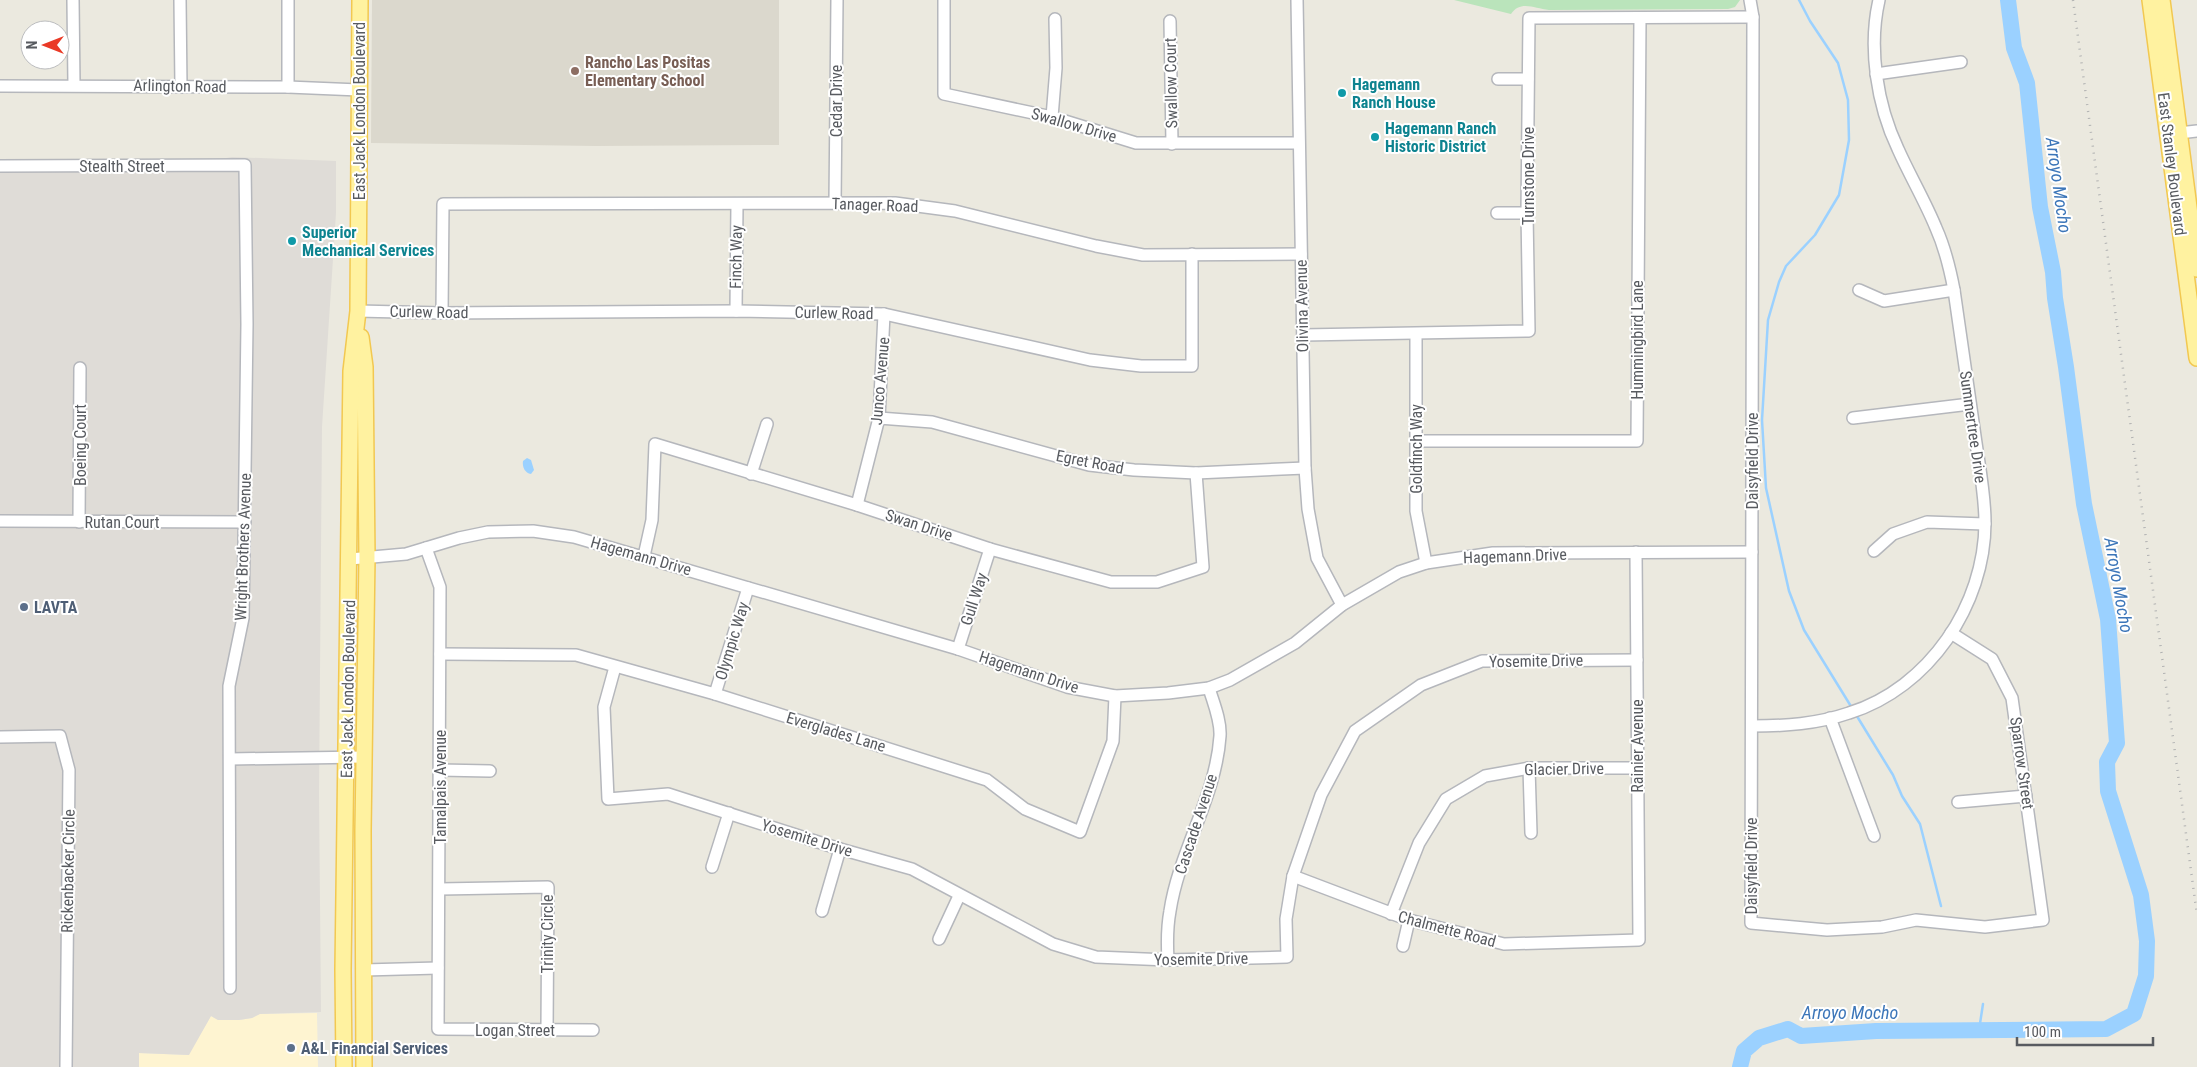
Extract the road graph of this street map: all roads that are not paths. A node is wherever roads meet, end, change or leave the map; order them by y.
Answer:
1 (73, 0) edge
2 (180, 0) edge
3 (288, 0) edge
4 (360, 0) edge
5 (837, 0) edge
6 (944, 0) edge
7 (1297, 0) edge
8 (1750, 0) edge
9 (1879, 0) edge
10 (2150, 0) edge
11 (2162, 0) edge
12 (1753, 17) junction
13 (1055, 19) dead end
14 (1640, 19) junction
15 (1170, 21) dead end
16 (1961, 62) dead end
17 (1876, 74) junction
18 (1498, 79) dead end
19 (1528, 79) junction
20 (74, 85) junction
21 (0, 86) edge
22 (180, 87) junction
23 (288, 87) junction
24 (359, 90) junction
25 (1052, 117) junction
26 (2197, 130) edge
27 (2179, 133) junction
28 (1298, 143) junction
29 (1172, 144) junction
30 (245, 165) joint
31 (0, 166) edge
32 (835, 203) junction
33 (737, 204) junction
34 (1497, 213) dead end
35 (1527, 213) junction
36 (1192, 254) junction
37 (1302, 254) junction
38 (2197, 269) edge
39 (1859, 290) dead end
40 (1954, 290) junction
41 (358, 311) junction
42 (736, 311) junction
43 (442, 313) junction
44 (884, 314) junction
45 (1416, 334) junction
46 (1303, 335) junction
47 (2197, 358) edge
48 (80, 368) dead end
49 (1970, 404) junction
50 (879, 418) junction
51 (1853, 418) dead end
52 (767, 424) dead end
53 (1416, 441) junction
54 (1305, 468) junction
55 (1196, 473) junction
56 (751, 474) junction
57 (857, 505) junction
58 (0, 521) edge
59 (79, 522) junction
60 (245, 522) junction
61 (1985, 524) junction
62 (426, 548) junction
63 (990, 549) junction
64 (1874, 551) dead end
65 (1636, 552) junction
66 (1752, 552) junction
67 (644, 556) junction
68 (367, 557) junction
69 (350, 559) junction
70 (1426, 564) junction
71 (748, 588) junction
72 (1342, 605) junction
73 (1951, 633) junction
74 (958, 649) junction
75 (440, 654) junction
76 (1636, 660) junction
77 (615, 666) junction
78 (1209, 688) junction
79 (716, 694) junction
80 (1115, 696) junction
81 (1830, 718) junction
82 (1752, 726) junction
83 (0, 737) edge
84 (347, 757) junction
85 (364, 757) junction
86 (230, 759) junction
87 (1529, 768) junction
88 (1637, 768) junction
89 (440, 770) junction
90 (490, 771) dead end
91 (2026, 796) junction
92 (1958, 802) dead end
93 (729, 814) junction
94 (1531, 833) dead end
95 (1874, 836) dead end
96 (840, 849) junction
97 (712, 867) dead end
98 (1293, 876) junction
99 (440, 889) junction
100 (959, 896) junction
101 (822, 911) dead end
102 (1391, 914) junction
103 (1409, 920) junction
104 (2043, 920) joint
105 (939, 939) dead end
106 (1639, 940) joint
107 (1404, 946) dead end
108 (1168, 960) junction
109 (438, 968) junction
110 (364, 970) junction
111 (230, 988) dead end
112 (438, 1029) joint
113 (546, 1030) junction
114 (593, 1030) dead end
115 (66, 1067) edge
116 (344, 1067) edge
117 (364, 1067) edge

1 - 20 street
2 - 22 street
3 - 23 street
4 - 24 main road, East Jack London Boulevard
5 - 32 street, Cedar Drive
6 - 25 street, Swallow Drive
7 - 28 street, Olivina Avenue
8 - 12 street, Daisyfield Drive
9 - 17 street, Summertree Drive
10 - 47 main road, East Stanley Boulevard
11 - 27 main road, East Stanley Boulevard
12 - 14 street, Turnstone Drive
12 - 66 street, Daisyfield Drive
13 - 25 street
14 - 19 street, Turnstone Drive
14 - 53 street, Hummingbird Lane
15 - 29 street, Swallow Court
16 - 17 street
17 - 40 street, Summertree Drive
18 - 19 street
19 - 35 street, Turnstone Drive
20 - 21 street, Arlington Road
20 - 22 street, Arlington Road
22 - 23 street, Arlington Road
23 - 24 street, Arlington Road
24 - 41 main road, East Jack London Boulevard
25 - 29 street, Swallow Drive
26 - 27 street
27 - 38 main road, East Stanley Boulevard
28 - 29 street, Swallow Drive
28 - 37 street, Olivina Avenue
30 - 31 street, Stealth Street
30 - 60 street, Wright Brothers Avenue
32 - 33 street, Tanager Road
32 - 36 street, Tanager Road
33 - 42 street, Finch Way
33 - 43 street, Tanager Road
34 - 35 street
35 - 45 street, Turnstone Drive
36 - 37 street, Tanager Road
36 - 44 street, Curlew Road
37 - 46 street, Olivina Avenue
39 - 40 street
40 - 49 street, Summertree Drive
41 - 43 street, Curlew Road
41 - 68 main road, East Jack London Boulevard
41 - 69 main road, East Jack London Boulevard
42 - 43 street, Curlew Road
42 - 44 street, Curlew Road
44 - 50 street, Junco Avenue
45 - 46 street, Turnstone Drive
45 - 53 street, Goldfinch Way
46 - 54 street, Olivina Avenue
48 - 59 street, Boeing Court
49 - 51 street
49 - 61 street, Summertree Drive
50 - 55 street, Egret Road
50 - 57 street, Junco Avenue
52 - 56 street
53 - 70 street, Goldfinch Way
54 - 55 street, Egret Road
54 - 72 street, Olivina Avenue
55 - 63 street, Swan Drive
56 - 57 street, Swan Drive
56 - 67 street, Swan Drive
57 - 63 street, Swan Drive
58 - 59 street, Rutan Court
59 - 60 street, Rutan Court
60 - 86 street, Wright Brothers Avenue
61 - 64 street
61 - 73 street, Summertree Drive
62 - 67 street, Hagemann Drive
62 - 68 street, Hagemann Drive
62 - 75 street, Tamalpais Avenue
63 - 74 street, Gull Way
65 - 66 street, Hagemann Drive
65 - 70 street, Hagemann Drive
65 - 76 street, Rainier Avenue
66 - 82 street, Daisyfield Drive
67 - 71 street, Hagemann Drive
68 - 69 street, Hagemann Drive
68 - 85 main road, East Jack London Boulevard
69 - 84 main road, East Jack London Boulevard
70 - 72 street, Hagemann Drive
71 - 74 street, Hagemann Drive
71 - 79 street, Olympic Way
72 - 78 street, Hagemann Drive
73 - 81 street, Summertree Drive
73 - 91 street, Sparrow Street
74 - 80 street, Hagemann Drive
75 - 77 street, Everglades Lane
75 - 89 street, Tamalpais Avenue
76 - 88 street, Rainier Avenue
76 - 98 street, Yosemite Drive
77 - 79 street, Everglades Lane
77 - 93 street, Yosemite Drive
78 - 80 street, Hagemann Drive
78 - 108 street, Cascade Avenue
79 - 80 street, Everglades Lane
81 - 82 street, Summertree Drive
81 - 95 street
82 - 104 street, Daisyfield Drive
83 - 115 street, Rickenbacker Circle
84 - 85 street
84 - 86 street
84 - 116 main road, East Jack London Boulevard
85 - 110 main road, East Jack London Boulevard
86 - 111 street, Wright Brothers Avenue
87 - 88 street, Glacier Drive
87 - 94 street
87 - 102 street, Glacier Drive
88 - 106 street, Rainier Avenue
89 - 90 street
89 - 99 street, Tamalpais Avenue
91 - 92 street
91 - 104 street, Sparrow Street
93 - 96 street, Yosemite Drive
93 - 97 street
96 - 100 street, Yosemite Drive
96 - 101 street
98 - 102 street, Chalmette Road
98 - 108 street, Yosemite Drive
99 - 109 street, Tamalpais Avenue
99 - 113 street, Trinity Circle
100 - 105 street
100 - 108 street, Yosemite Drive
102 - 103 street, Chalmette Road
103 - 106 street, Chalmette Road
103 - 107 street
109 - 110 street
109 - 112 street, Tamalpais Avenue
110 - 117 main road, East Jack London Boulevard
112 - 113 street, Logan Street
113 - 114 street, Logan Street

